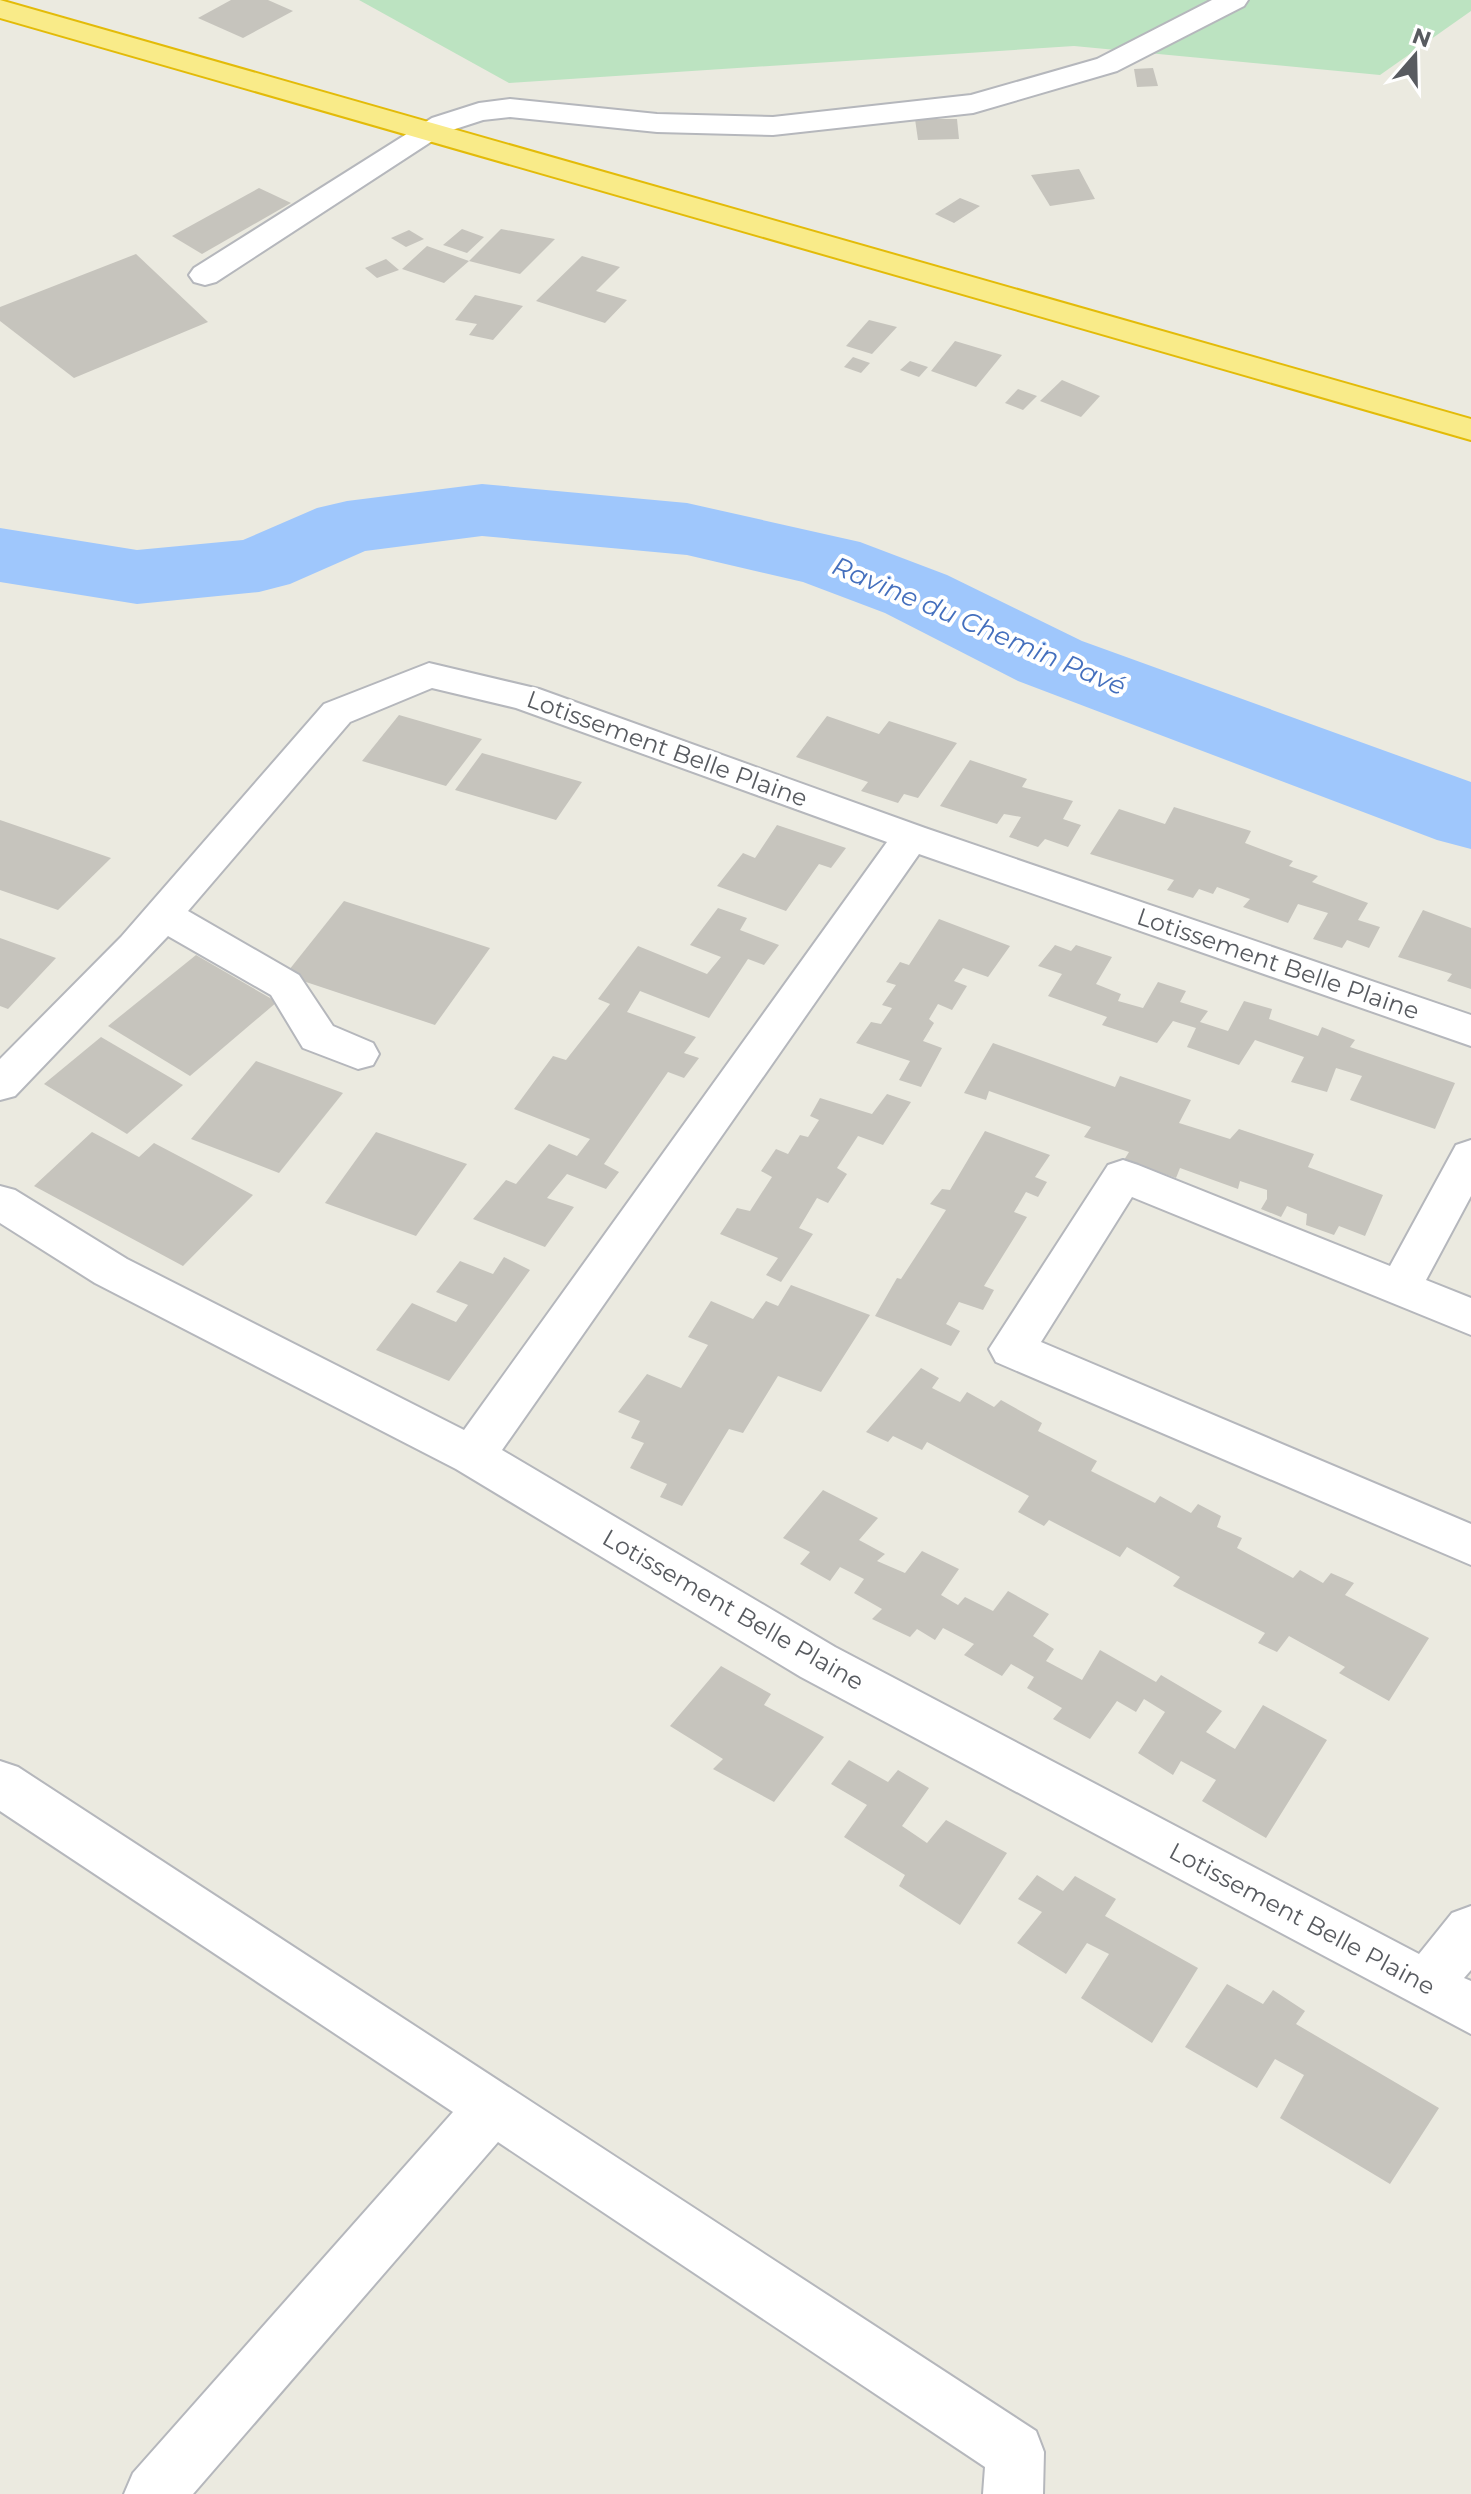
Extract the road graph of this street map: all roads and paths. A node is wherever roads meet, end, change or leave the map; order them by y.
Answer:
1 (4, 0) edge
2 (1234, 0) edge
3 (0, 9) edge
4 (438, 128) junction
5 (205, 275) dead end
6 (1471, 416) edge
7 (1471, 430) edge
8 (911, 837) junction
9 (163, 915) junction
10 (1471, 1031) edge
11 (358, 1054) dead end
12 (0, 1085) edge
13 (1471, 1156) edge
14 (0, 1202) edge
15 (1400, 1288) junction
16 (1471, 1317) edge
17 (472, 1456) junction
18 (1471, 1545) edge
19 (0, 1783) edge
20 (1471, 1930) edge
21 (1449, 1997) edge
22 (492, 2108) junction
23 (154, 2494) edge
24 (1013, 2494) edge

1 - 4 highway
2 - 4 street
3 - 4 highway
4 - 5 street
4 - 6 highway
4 - 7 highway
8 - 9 street, Lotissement Belle Plaine
8 - 10 street, Lotissement Belle Plaine
8 - 17 street
9 - 11 street
9 - 12 street, Lotissement Belle Plaine
13 - 15 street
14 - 17 street, Lotissement Belle Plaine
15 - 16 street
15 - 18 street
17 - 21 street, Lotissement Belle Plaine
19 - 22 street
20 - 21 street
22 - 23 street
22 - 24 street

